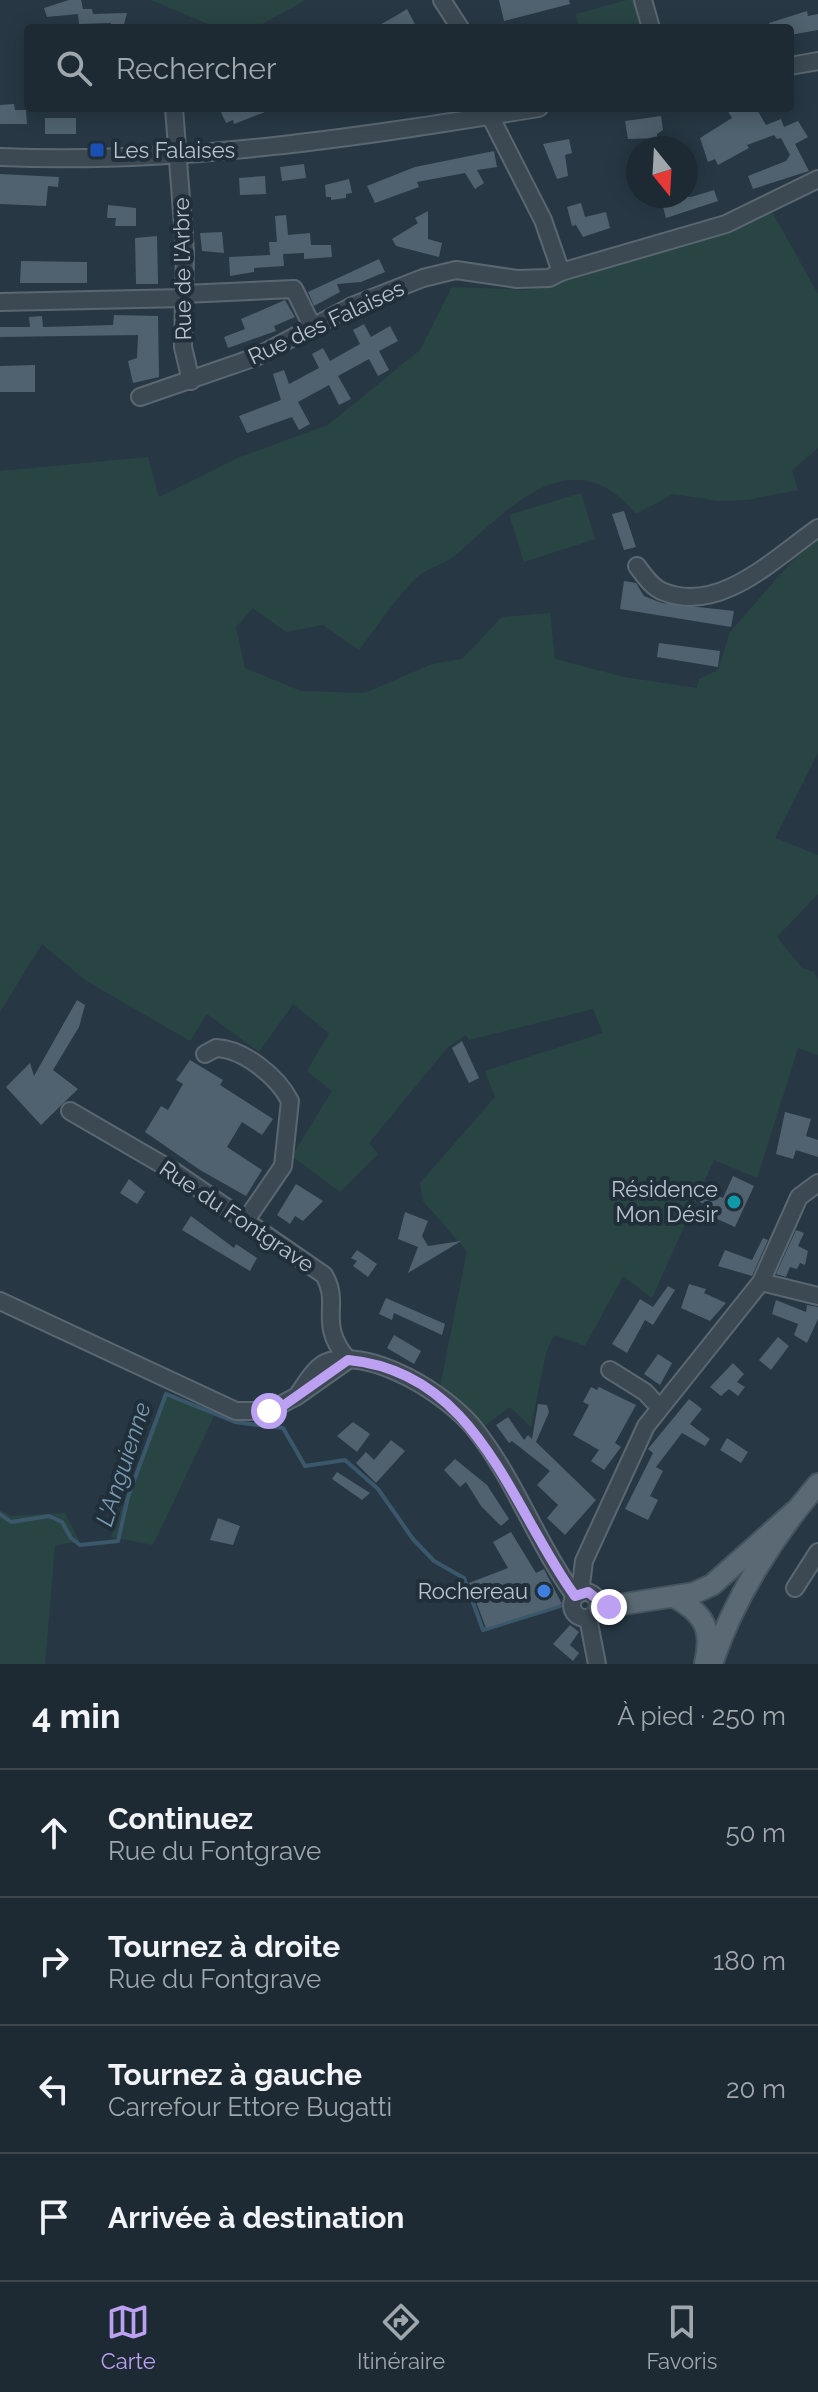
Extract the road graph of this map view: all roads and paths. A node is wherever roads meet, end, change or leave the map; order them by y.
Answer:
1 (442, 0) edge
2 (643, 0) edge
3 (457, 24) edge
4 (650, 24) edge
5 (818, 61) edge
6 (794, 65) edge
7 (174, 112) edge
8 (488, 112) edge
9 (178, 156) junction
10 (0, 157) edge
11 (818, 179) edge
12 (561, 272) junction
13 (184, 296) junction
14 (0, 302) edge
15 (313, 328) junction
16 (191, 381) junction
17 (140, 397) dead end
18 (818, 528) edge
19 (637, 566) dead end
20 (205, 1054) dead end
21 (70, 1111) dead end
22 (818, 1183) edge
23 (246, 1220) junction
24 (761, 1282) junction
25 (818, 1296) edge
26 (0, 1301) edge
27 (348, 1360) junction
28 (610, 1370) dead end
29 (659, 1407) junction
30 (818, 1484) edge
31 (818, 1498) edge
32 (795, 1511) junction
33 (818, 1552) edge
34 (587, 1556) junction
35 (552, 1558) junction
36 (795, 1588) dead end
37 (674, 1597) junction
38 (587, 1602) junction
39 (597, 1664) edge
40 (704, 1664) edge
41 (712, 1664) edge
42 (719, 1664) edge

1 - 3 street
2 - 4 street
5 - 6 street
7 - 9 street, Rue de l'Arbre
8 - 9 street
8 - 12 street
9 - 10 street
9 - 13 street, Rue de l'Arbre
11 - 12 street, Rue des Falaises
12 - 15 street, Rue des Falaises
13 - 14 street
13 - 15 street
13 - 16 street, Rue de l'Arbre
15 - 16 street, Rue des Falaises
16 - 17 street, Rue des Falaises
18 - 19 street
20 - 23 street
21 - 23 street, Rue du Fontgrave
22 - 24 street
23 - 27 street, Rue du Fontgrave
24 - 25 street
24 - 29 street
26 - 27 street
27 - 35 street
28 - 29 street
29 - 34 street
30 - 32 main road
31 - 42 main road
32 - 37 main road
32 - 41 main road
33 - 36 street
34 - 35 street
34 - 38 street
35 - 38 street
37 - 38 main road
37 - 40 main road
38 - 39 street

